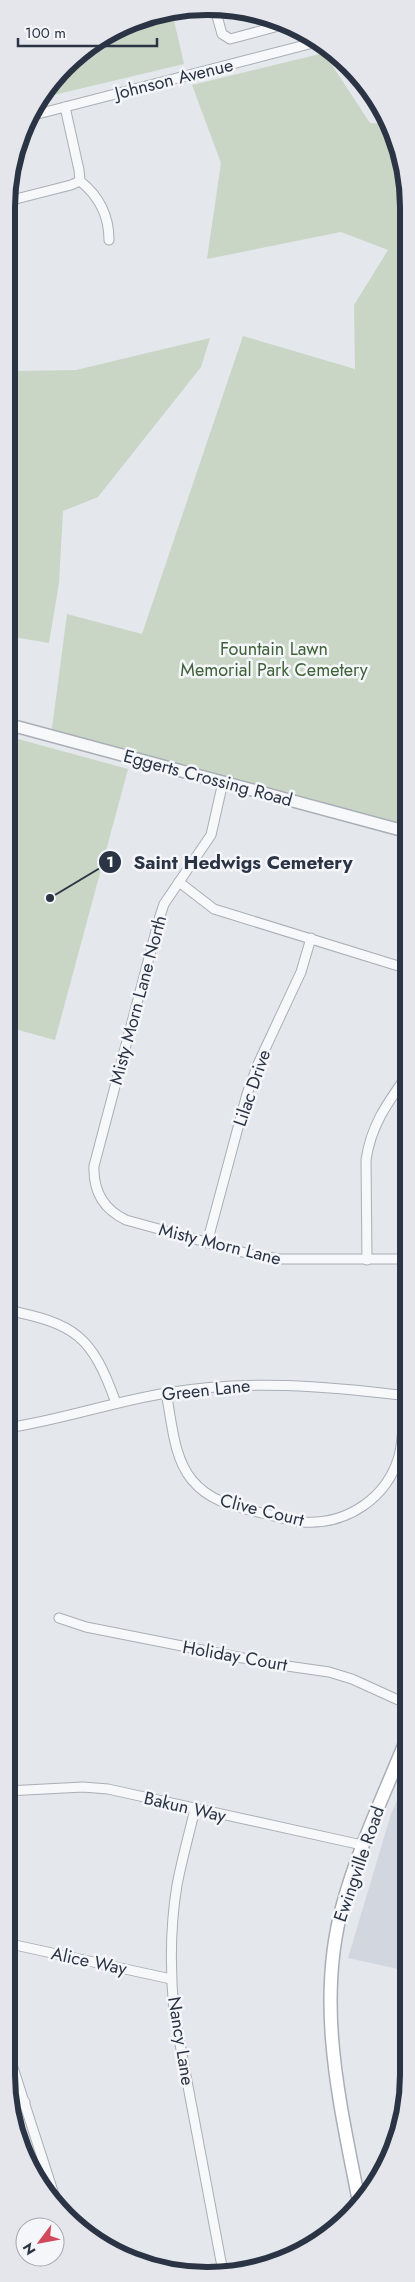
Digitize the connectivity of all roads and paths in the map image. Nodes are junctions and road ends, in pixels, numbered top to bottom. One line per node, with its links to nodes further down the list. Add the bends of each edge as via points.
1 (217, 15): 2 (street, via 222,34 230,38)
2 (274, 27)
3 (309, 44): 4 (street, Johnson Avenue)
4 (65, 107): 5 (street, Johnson Avenue); 6 (street)
5 (40, 114)
6 (80, 181): 7 (street); 8 (street, via 94,192 102,205)
7 (15, 199)
8 (109, 240)
9 (15, 726): 10 (street, Eggerts Crossing Road)
10 (223, 782): 11 (street, Eggerts Crossing Road); 12 (street, Misty Morn Lane North, via 211,835)
11 (400, 827)
12 (179, 882): 13 (street, via 214,909); 16 (street, Misty Morn Lane North, via 160,916 94,1166 96,1189)
13 (311, 938): 14 (street); 17 (street, Lilac Drive, via 301,972 247,1094)
14 (400, 966)
15 (400, 1085): 19 (street, via 382,1110 368,1144)
16 (101, 1200): 17 (street, Misty Morn Lane, via 126,1220)
17 (208, 1242): 19 (street, Misty Morn Lane, via 254,1255 293,1261)
18 (400, 1259): 19 (street, Misty Morn Lane)
19 (367, 1260)
20 (15, 1312): 23 (street, via 54,1322 76,1334 104,1370)
21 (166, 1393): 22 (street, Green Lane, via 216,1386 280,1384); 23 (street, Green Lane); 25 (street, Clive Court, via 179,1455 199,1488 230,1505 301,1522 317,1522 357,1510 388,1480)
22 (400, 1394)
23 (116, 1403): 24 (street, Green Lane)
24 (15, 1426)
25 (400, 1447)
26 (59, 1618): 27 (street, Holiday Court, via 96,1629 329,1672)
27 (400, 1701)
28 (400, 1755): 31 (main road, Ewingville Road)
29 (15, 1791): 30 (street, Bakun Way, via 83,1787 108,1789)
30 (195, 1809): 31 (street, Bakun Way); 33 (street, Nancy Lane, via 173,1918)
31 (362, 1845): 38 (main road, Ewingville Road, via 336,1933 330,2009 336,2083)
32 (15, 1945): 33 (street, Alice Way)
33 (171, 1979): 39 (street, Nancy Lane, via 174,2012)
34 (15, 2073): 35 (street)
35 (25, 2102): 36 (street); 37 (street)
36 (18, 2104)
37 (52, 2188)
38 (358, 2195)
39 (222, 2267)

